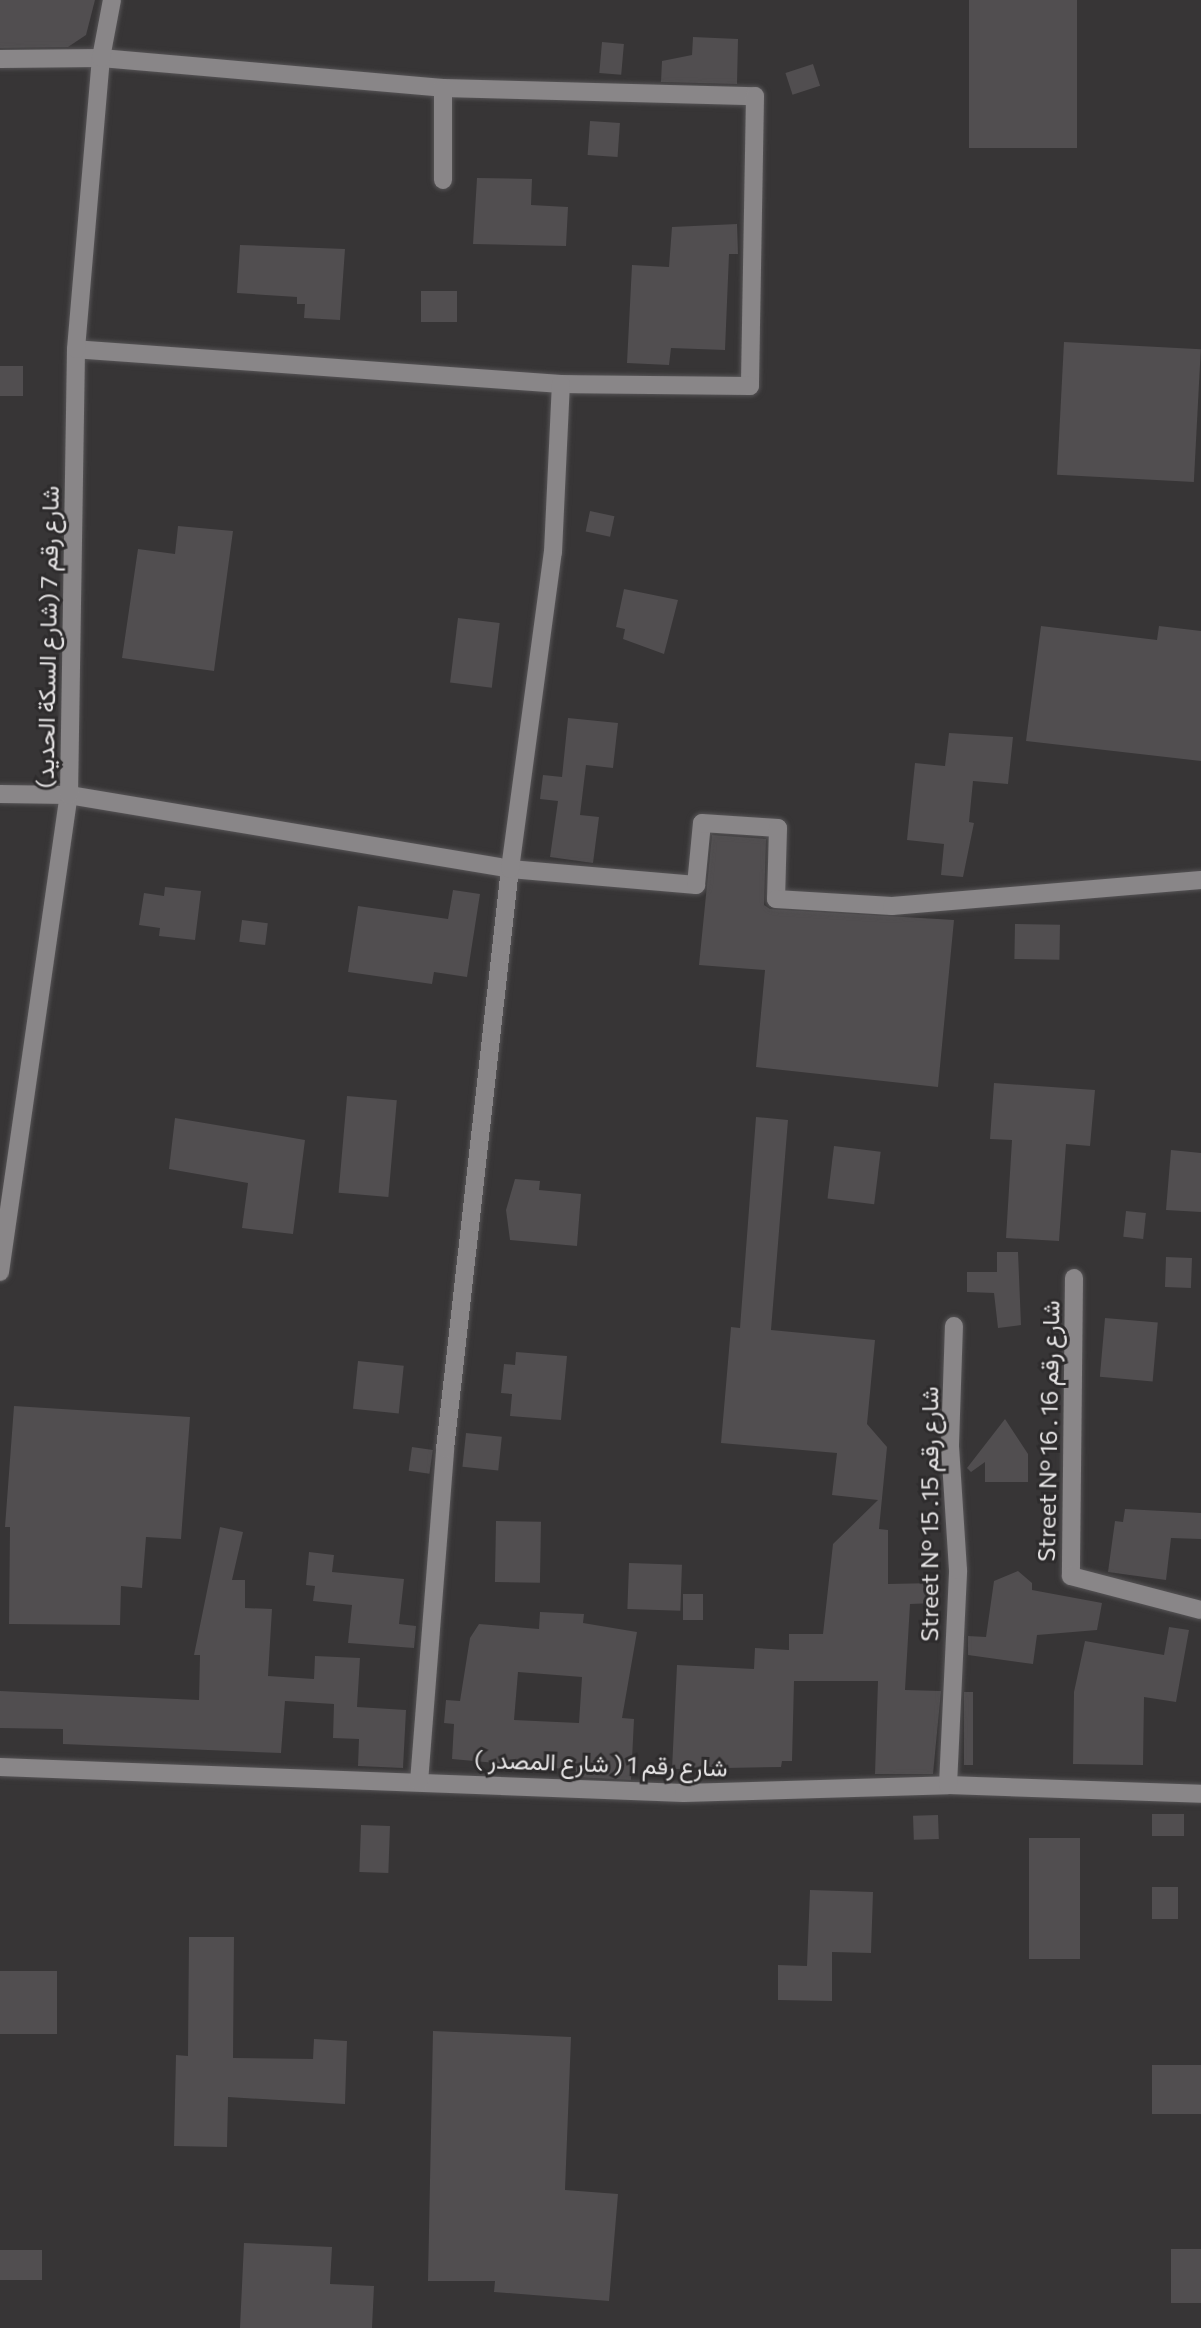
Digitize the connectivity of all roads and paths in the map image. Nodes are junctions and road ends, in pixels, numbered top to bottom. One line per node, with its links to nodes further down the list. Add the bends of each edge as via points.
1 (112, 0): 2 (street, شارع رقم 7 (شارع السكة الحديد))
2 (100, 58): 3 (street); 4 (street); 6 (street, شارع رقم 7 (شارع السكة الحديد))
3 (0, 59)
4 (443, 88): 5 (street); 7 (street, via 755,96 750,386)
5 (443, 180)
6 (76, 349): 7 (street); 9 (street, شارع رقم 7 (شارع السكة الحديد))
7 (561, 384): 10 (street, via 553,552)
8 (0, 794): 9 (street)
9 (69, 795): 10 (street); 12 (street, شارع رقم 7 (شارع السكة الحديد))
10 (510, 869): 11 (street, via 696,885 702,823 778,828 776,899 892,906); 17 (street, via 445,1449)
11 (1201, 880)
12 (0, 1272)
13 (1074, 1278): 15 (street, Street N° 16 . شارع رقم 16, via 1071,1576)
14 (954, 1326): 18 (street, Street N° 15 .شارع رقم 15, via 950,1445 958,1570)
15 (1201, 1610)
16 (0, 1767): 17 (street, شارع رقم 1 ( شارع المصدر ))
17 (419, 1782): 18 (street, شارع رقم 1 ( شارع المصدر ), via 684,1793)
18 (948, 1785): 19 (street, شارع رقم 1 ( شارع المصدر ))
19 (1201, 1794)

